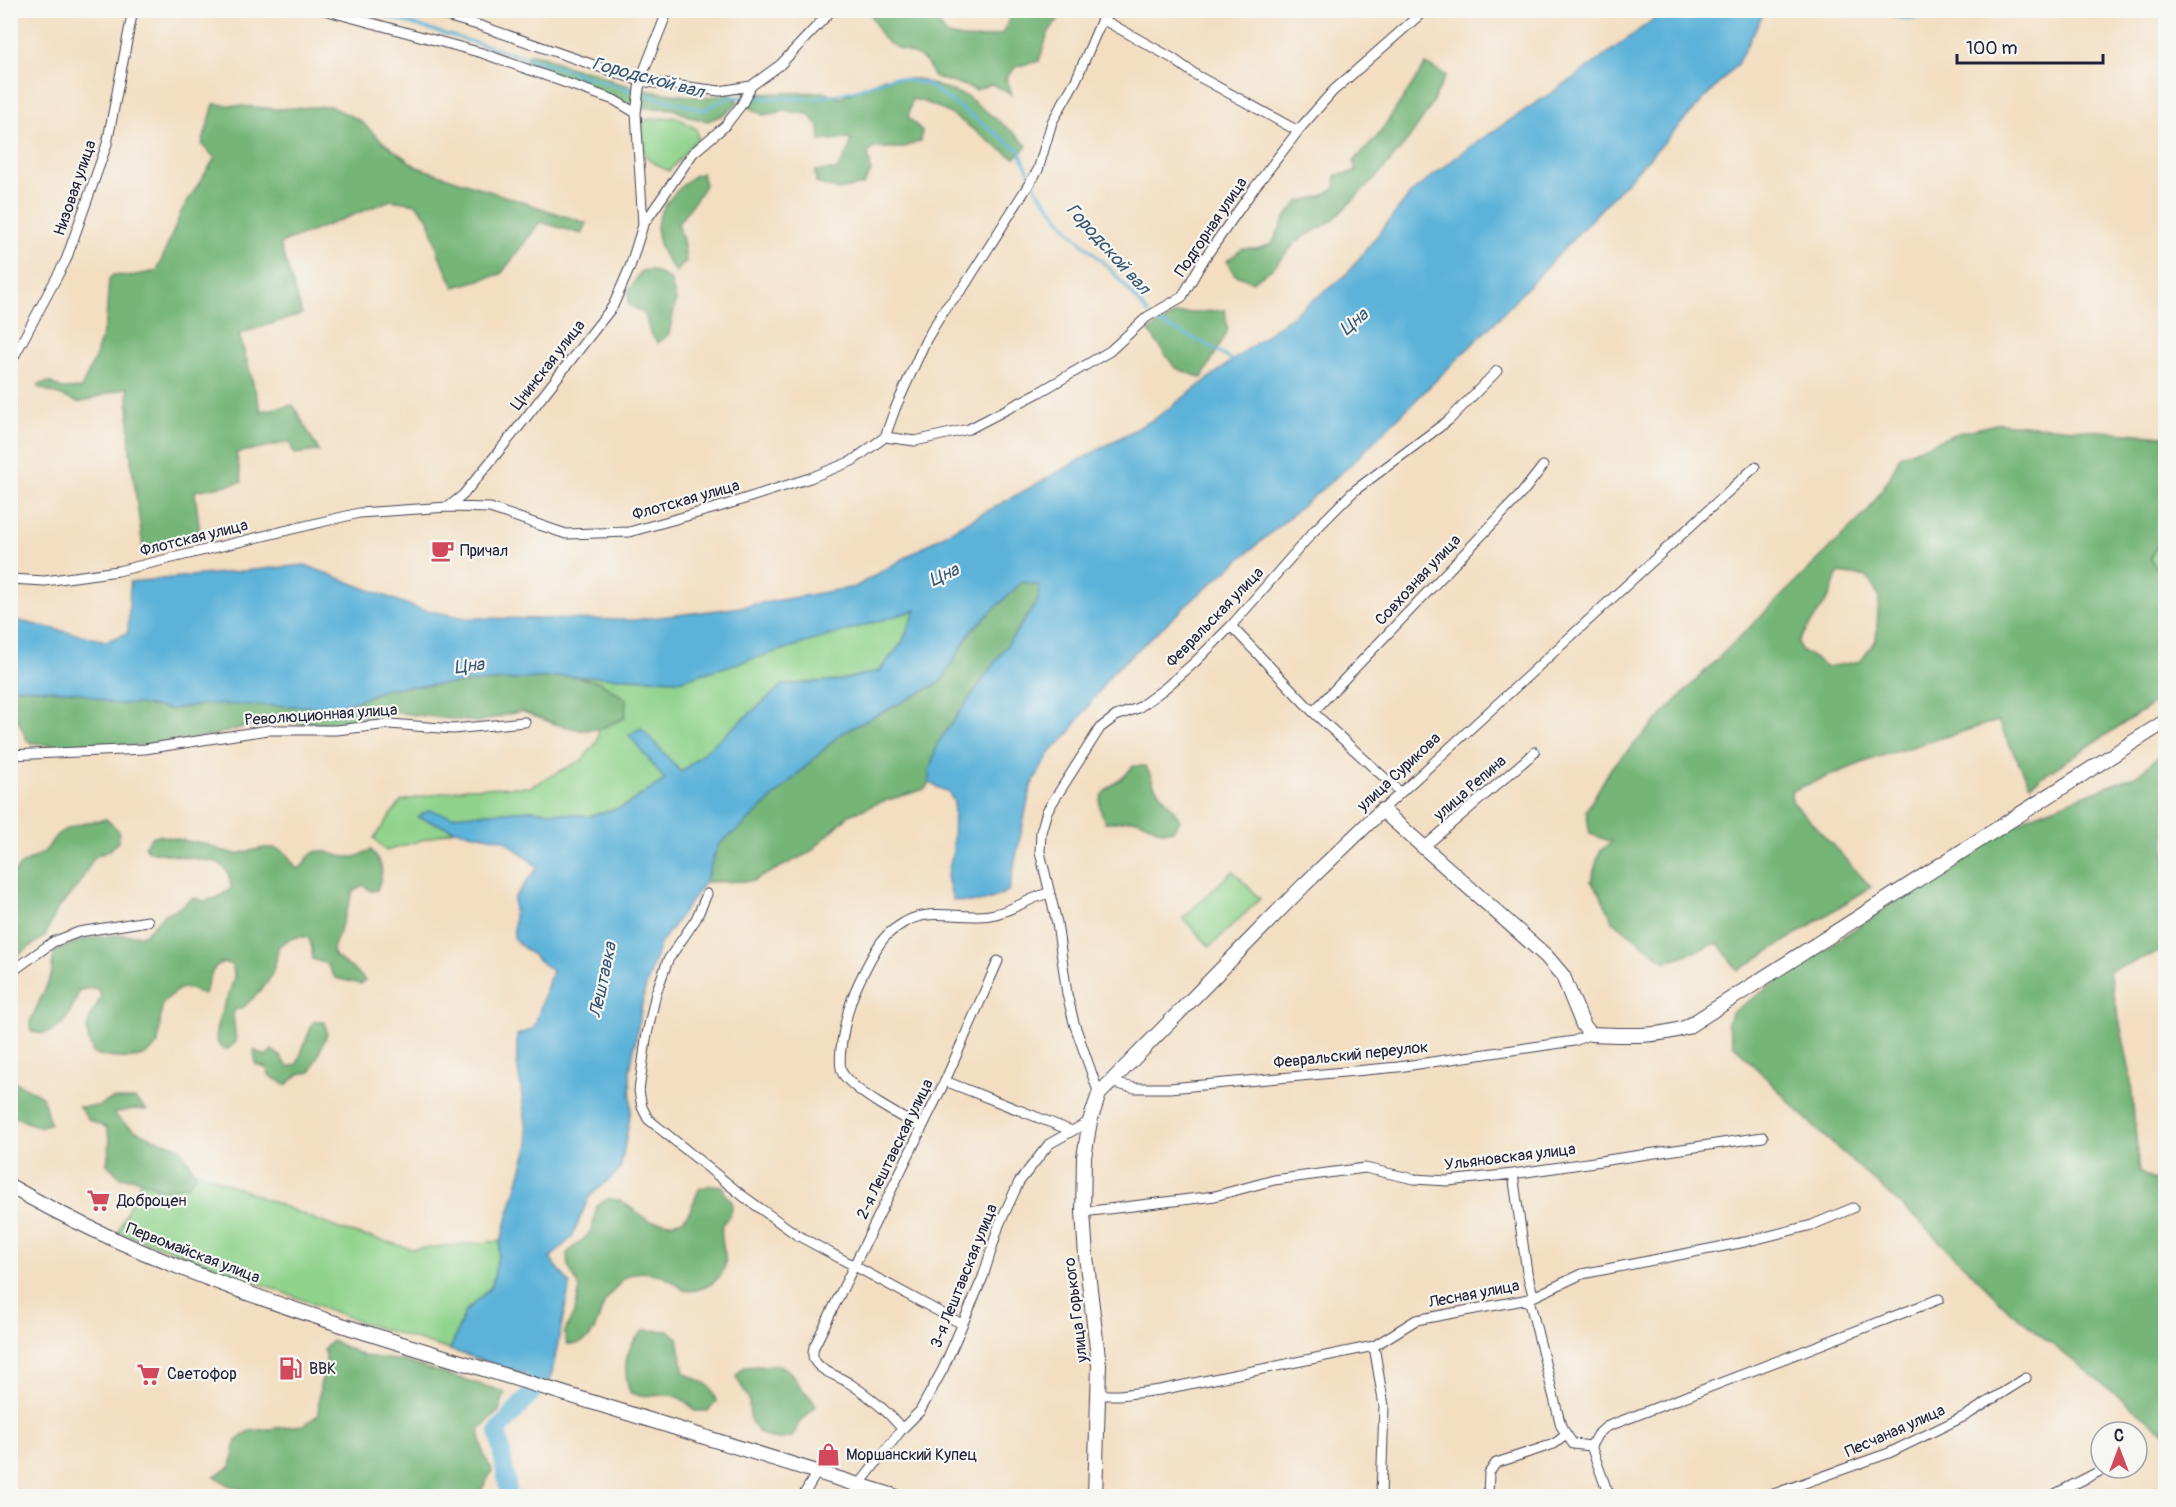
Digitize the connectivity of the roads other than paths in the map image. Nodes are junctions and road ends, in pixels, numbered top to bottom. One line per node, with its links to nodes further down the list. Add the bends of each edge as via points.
1 (133, 10): 13 (street, Низовая улица, via 107,144 66,260)
2 (324, 10): 10 (street, via 482,52 614,100)
3 (425, 10): 8 (street, via 481,26)
4 (668, 10): 8 (street, Цнинская улица)
5 (832, 10): 9 (street, Цнинская улица, via 780,65)
6 (1425, 10): 11 (street, Подгорная улица, via 1333,91)
7 (1104, 15): 11 (street, via 1196,75); 15 (street, via 1076,80 1052,122 1036,172 926,340)
8 (640, 85): 9 (street, via 720,91); 10 (street, Цнинская улица)
9 (750, 86): 12 (street, Цнинская улица, via 742,104 725,126 693,153)
10 (636, 113): 12 (street, Цнинская улица)
11 (1298, 131): 15 (street, Подгорная улица, via 1255,186 1182,297 1147,317 1110,351 969,429 915,441)
12 (643, 225): 18 (street, Цнинская улица, via 613,306 510,438 463,495)
13 (10, 364)
14 (1497, 371): 20 (street, Февральская улица, via 1449,420 1354,491)
15 (885, 437): 18 (street, Флотская улица, via 852,461 810,478 629,532 566,534 490,508)
16 (1543, 466): 21 (street, Совхозная улица, via 1522,493)
17 (1755, 467): 26 (street, улица Сурикова)
18 (448, 507): 19 (street, Флотская улица, via 359,513 118,571 45,581)
19 (10, 579)
20 (1231, 626): 21 (street); 29 (street, Февральская улица, via 1164,689 1138,708 1116,716 1100,728 1089,744 1047,811 1041,832 1040,852)
21 (1313, 712): 26 (street)
22 (2166, 721): 34 (street, via 1687,1027 1670,1033 1634,1036)
23 (525, 723): 25 (street, Революционная улица, via 453,729 390,724 336,730 268,730 145,749)
24 (1535, 752): 28 (street, улица Репина)
25 (10, 755)
26 (1400, 792): 27 (street, улица Сурикова)
27 (1382, 810): 28 (street); 36 (street, улица Сурикова)
28 (1424, 847): 34 (street, via 1546,956 1563,976 1583,1025)
29 (1049, 893): 37 (street, Февральская улица, via 1074,1023); 39 (street, via 1011,911 989,916 925,914 906,921 886,936 865,972 852,1000 841,1054 843,1074 856,1087)
30 (706, 894): 46 (street, via 696,919 668,960 656,993 639,1091 642,1107 648,1119 743,1196 797,1235)
31 (148, 921): 33 (street, via 79,932 53,942)
32 (998, 961): 35 (street, 2-я Лештавская улица)
33 (10, 973)
34 (1591, 1034): 36 (street, Февральский переулок, via 1574,1041 1398,1067 1170,1088 1135,1088)
35 (945, 1081): 39 (street, 2-я Лештавская улица); 40 (street)
36 (1113, 1083): 37 (street, улица Сурикова)
37 (1099, 1094): 38 (street)
38 (1090, 1121): 40 (street, 3-я Лештавская улица); 45 (street, улица Горького, via 1084,1157)
39 (922, 1128): 46 (street, 2-я Лештавская улица)
40 (1072, 1131): 49 (street, 3-я Лештавская улица, via 1049,1144 1019,1182)
41 (1763, 1137): 42 (street, Ульяновская улица)
42 (1513, 1174): 45 (street, Ульяновская улица, via 1448,1181 1414,1179 1365,1168 1274,1180 1215,1197); 47 (street)
43 (10, 1186): 56 (street, Первомайская улица, via 110,1238 370,1335)
44 (1853, 1208): 47 (street, Лесная улица, via 1812,1225 1745,1242 1582,1275)
45 (1083, 1212): 52 (street, улица Горького, via 1099,1365)
46 (855, 1266): 49 (street); 53 (street, 2-я Лештавская улица, via 814,1347 814,1361 889,1413)
47 (1531, 1297): 50 (street, Лесная улица, via 1416,1320); 54 (street)
48 (1939, 1299): 55 (street, via 1606,1427)
49 (962, 1324): 53 (street, 3-я Лештавская улица, via 920,1411)
50 (1374, 1346): 52 (street, Лесная улица, via 1160,1390); 62 (street, via 1384,1406)
51 (2026, 1378): 65 (street, Песчаная улица, via 1967,1415 1889,1453)
52 (1098, 1395): 61 (street, улица Горького)
53 (902, 1429): 58 (street, 3-я Лештавская улица)
54 (1566, 1435): 55 (street, via 1573,1444); 63 (street, via 1554,1444 1496,1463 1489,1473)
55 (1591, 1446): 64 (street)
56 (817, 1472): 58 (street, Первомайская улица); 60 (street)
57 (2089, 1477): 66 (street)
58 (863, 1491): 59 (street, Первомайская улица)
59 (888, 1496)
60 (803, 1497)
61 (1095, 1497)
62 (1381, 1497)
63 (1488, 1497)
64 (1609, 1497)
65 (1768, 1497)
66 (2051, 1497)

